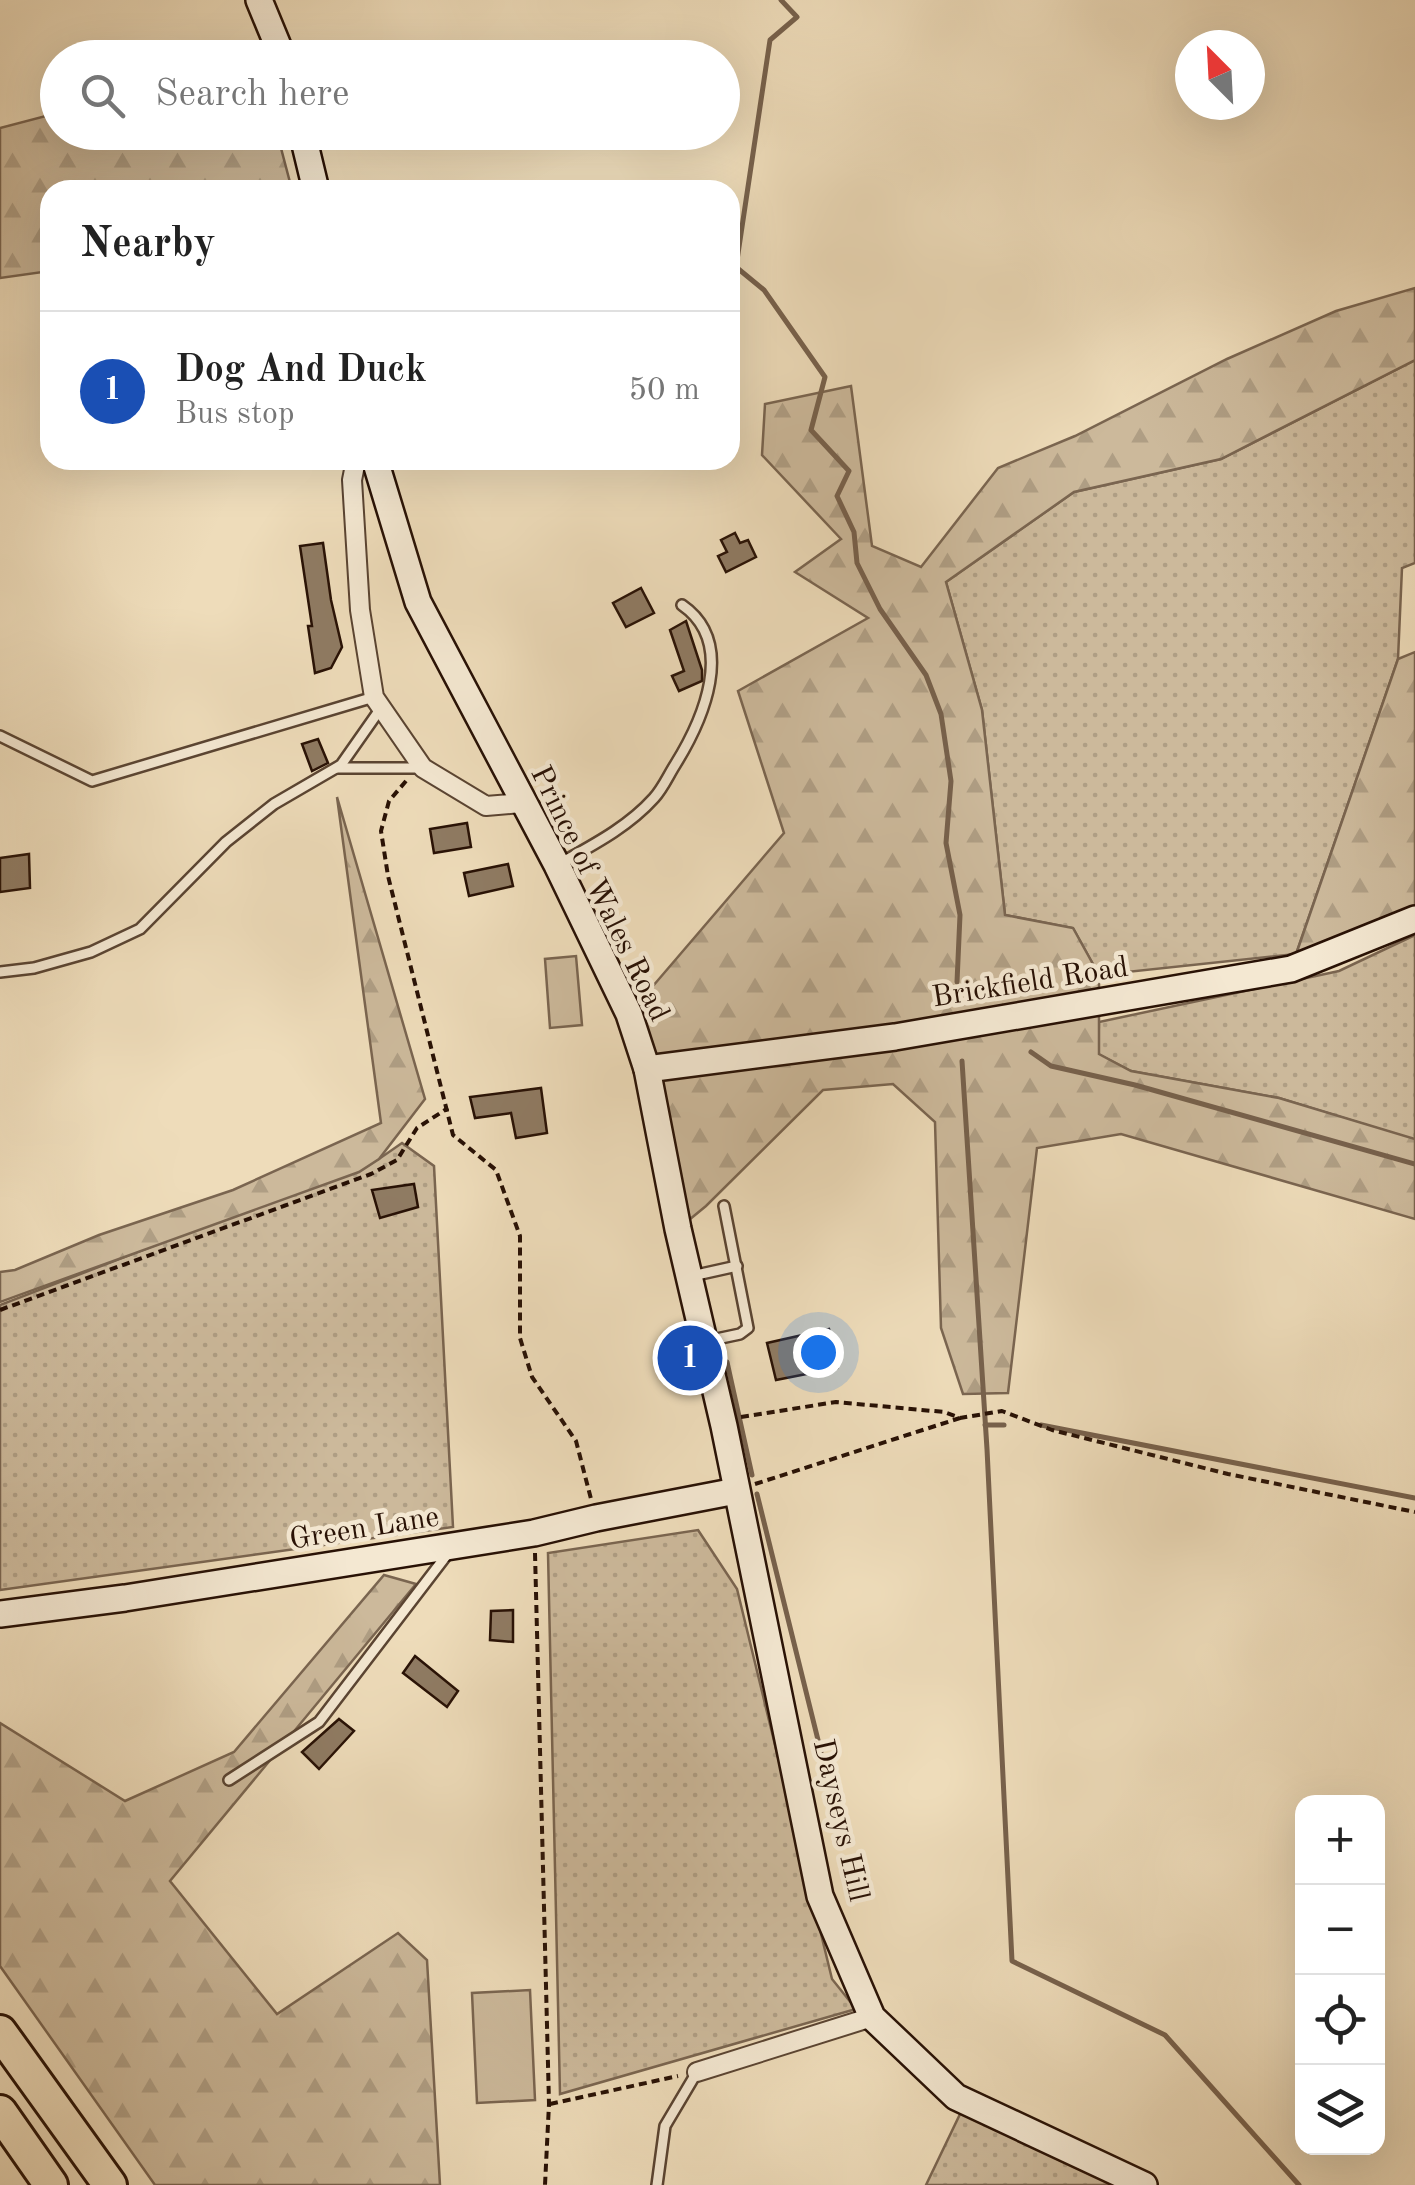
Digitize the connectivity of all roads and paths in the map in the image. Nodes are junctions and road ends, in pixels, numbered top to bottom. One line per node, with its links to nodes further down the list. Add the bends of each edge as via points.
1 (259, 0): 2 (street)
2 (275, 40)
3 (306, 150): 4 (street)
4 (314, 180)
5 (354, 470): 8 (street, via 360,610)
6 (378, 470): 12 (street, Prince of Wales Road, via 418,602)
7 (682, 604): 13 (lane, via 704,628 712,684 690,743 652,800 623,827)
8 (378, 702): 9 (lane, via 92,782); 10 (lane); 11 (street)
9 (0, 736)
10 (337, 768): 11 (lane); 15 (lane, via 226,842 140,929 91,952)
11 (423, 768): 12 (street, via 486,806); 17 (path, via 389,802 381,831)
12 (522, 803): 13 (street, Prince of Wales Road)
13 (557, 865): 16 (street, Prince of Wales Road, via 629,1014)
14 (1415, 919): 16 (street, Brickfield Road, via 1291,970)
15 (0, 972)
16 (647, 1070): 20 (street, Prince of Wales Road)
17 (448, 1108): 21 (path, via 417,1128 397,1160 371,1174); 27 (path, via 453,1135 496,1170 520,1236 520,1338 532,1377 576,1442)
18 (724, 1206): 19 (lane)
19 (737, 1266): 20 (lane); 22 (lane, via 748,1328)
20 (689, 1277): 22 (street, Prince of Wales Road)
21 (0, 1310)
22 (704, 1342): 25 (street, Prince of Wales Road)
23 (743, 1415): 24 (path, via 836,1402)
24 (960, 1418): 25 (path); 26 (path, via 1002,1411 1228,1474)
25 (736, 1490): 27 (street, Green Lane); 32 (street, Dayseys Hill, via 820,1896)
26 (1415, 1512)
27 (596, 1518): 28 (street, Green Lane)
28 (534, 1533): 29 (street, Green Lane); 35 (path)
29 (454, 1546): 30 (street, Green Lane); 31 (lane, via 318,1722)
30 (0, 1614)
31 (228, 1780)
32 (872, 2017): 34 (street); 41 (street, Dayseys Hill, via 956,2097)
33 (0, 2032): 38 (highway)
34 (697, 2072): 35 (path); 40 (lane, via 665,2126)
35 (549, 2104): 39 (path)
36 (0, 2112): 37 (highway)
37 (52, 2185)
38 (110, 2185)
39 (546, 2185)
40 (657, 2185)
41 (1144, 2185)

